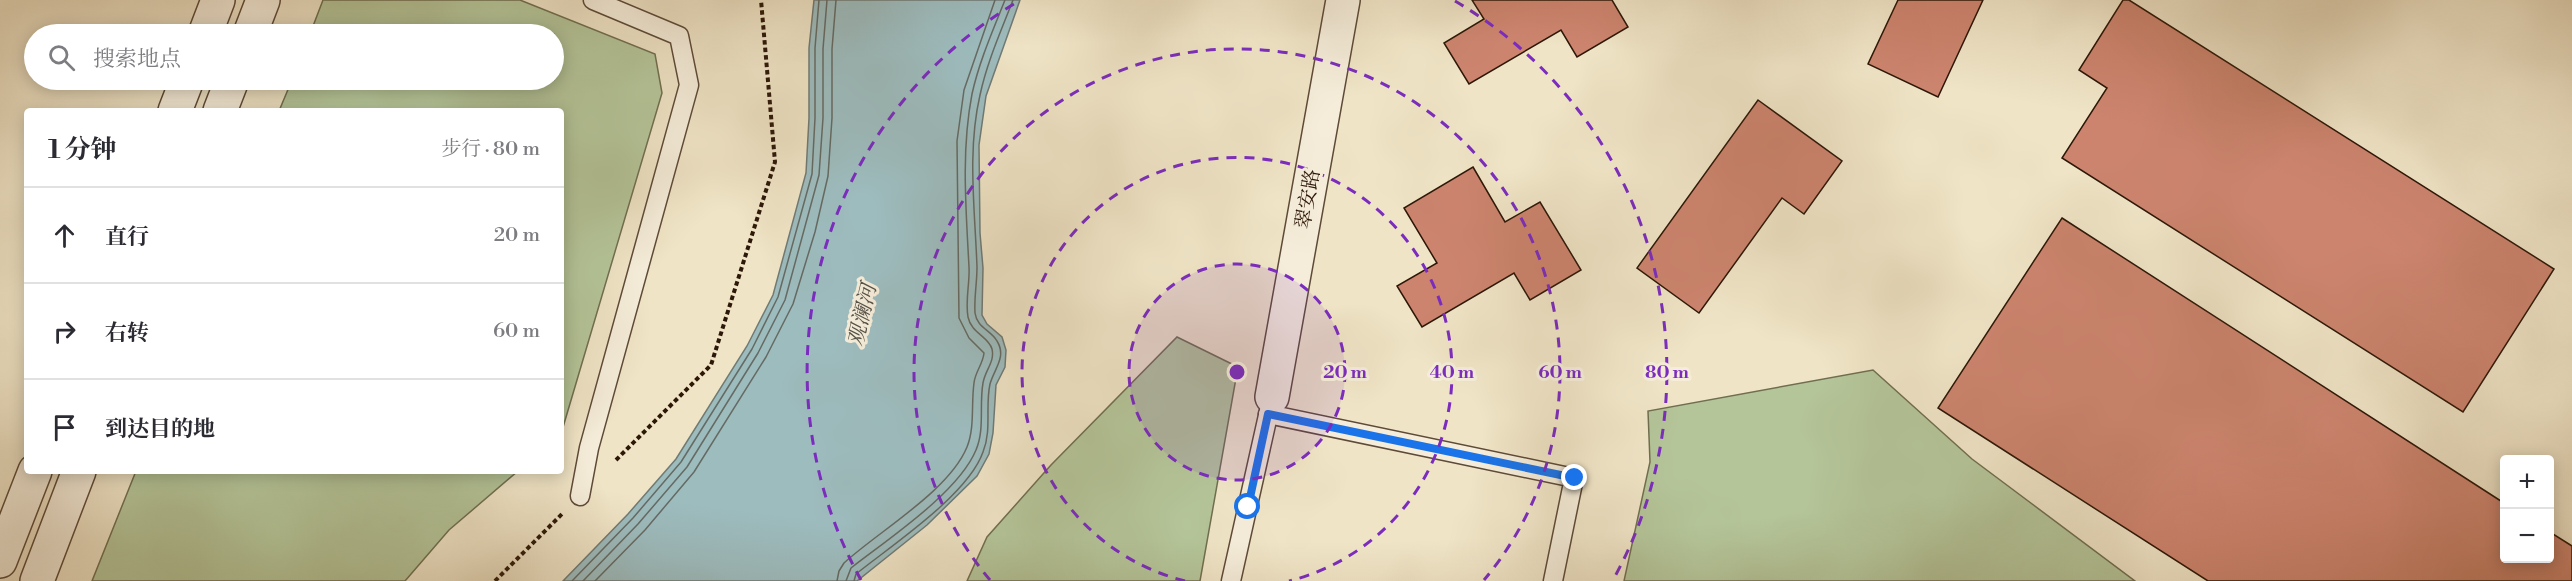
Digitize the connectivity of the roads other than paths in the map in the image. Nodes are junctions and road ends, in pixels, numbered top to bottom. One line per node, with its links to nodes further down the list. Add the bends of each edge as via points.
1 (218, 0): 5 (street)
2 (263, 0): 6 (street)
3 (593, 0): 14 (lane, via 679,36 689,85 589,448)
4 (1343, 0): 11 (street, 翠安路)
5 (209, 24)
6 (254, 24)
7 (183, 90): 9 (street)
8 (228, 90): 10 (street)
9 (176, 108)
10 (221, 108)
11 (1270, 406): 17 (lane); 18 (lane, via 1575,478)
12 (34, 474): 15 (street)
13 (79, 474): 16 (street)
14 (580, 496)
15 (1, 558)
16 (37, 581)
17 (1231, 581)
18 (1553, 581)

